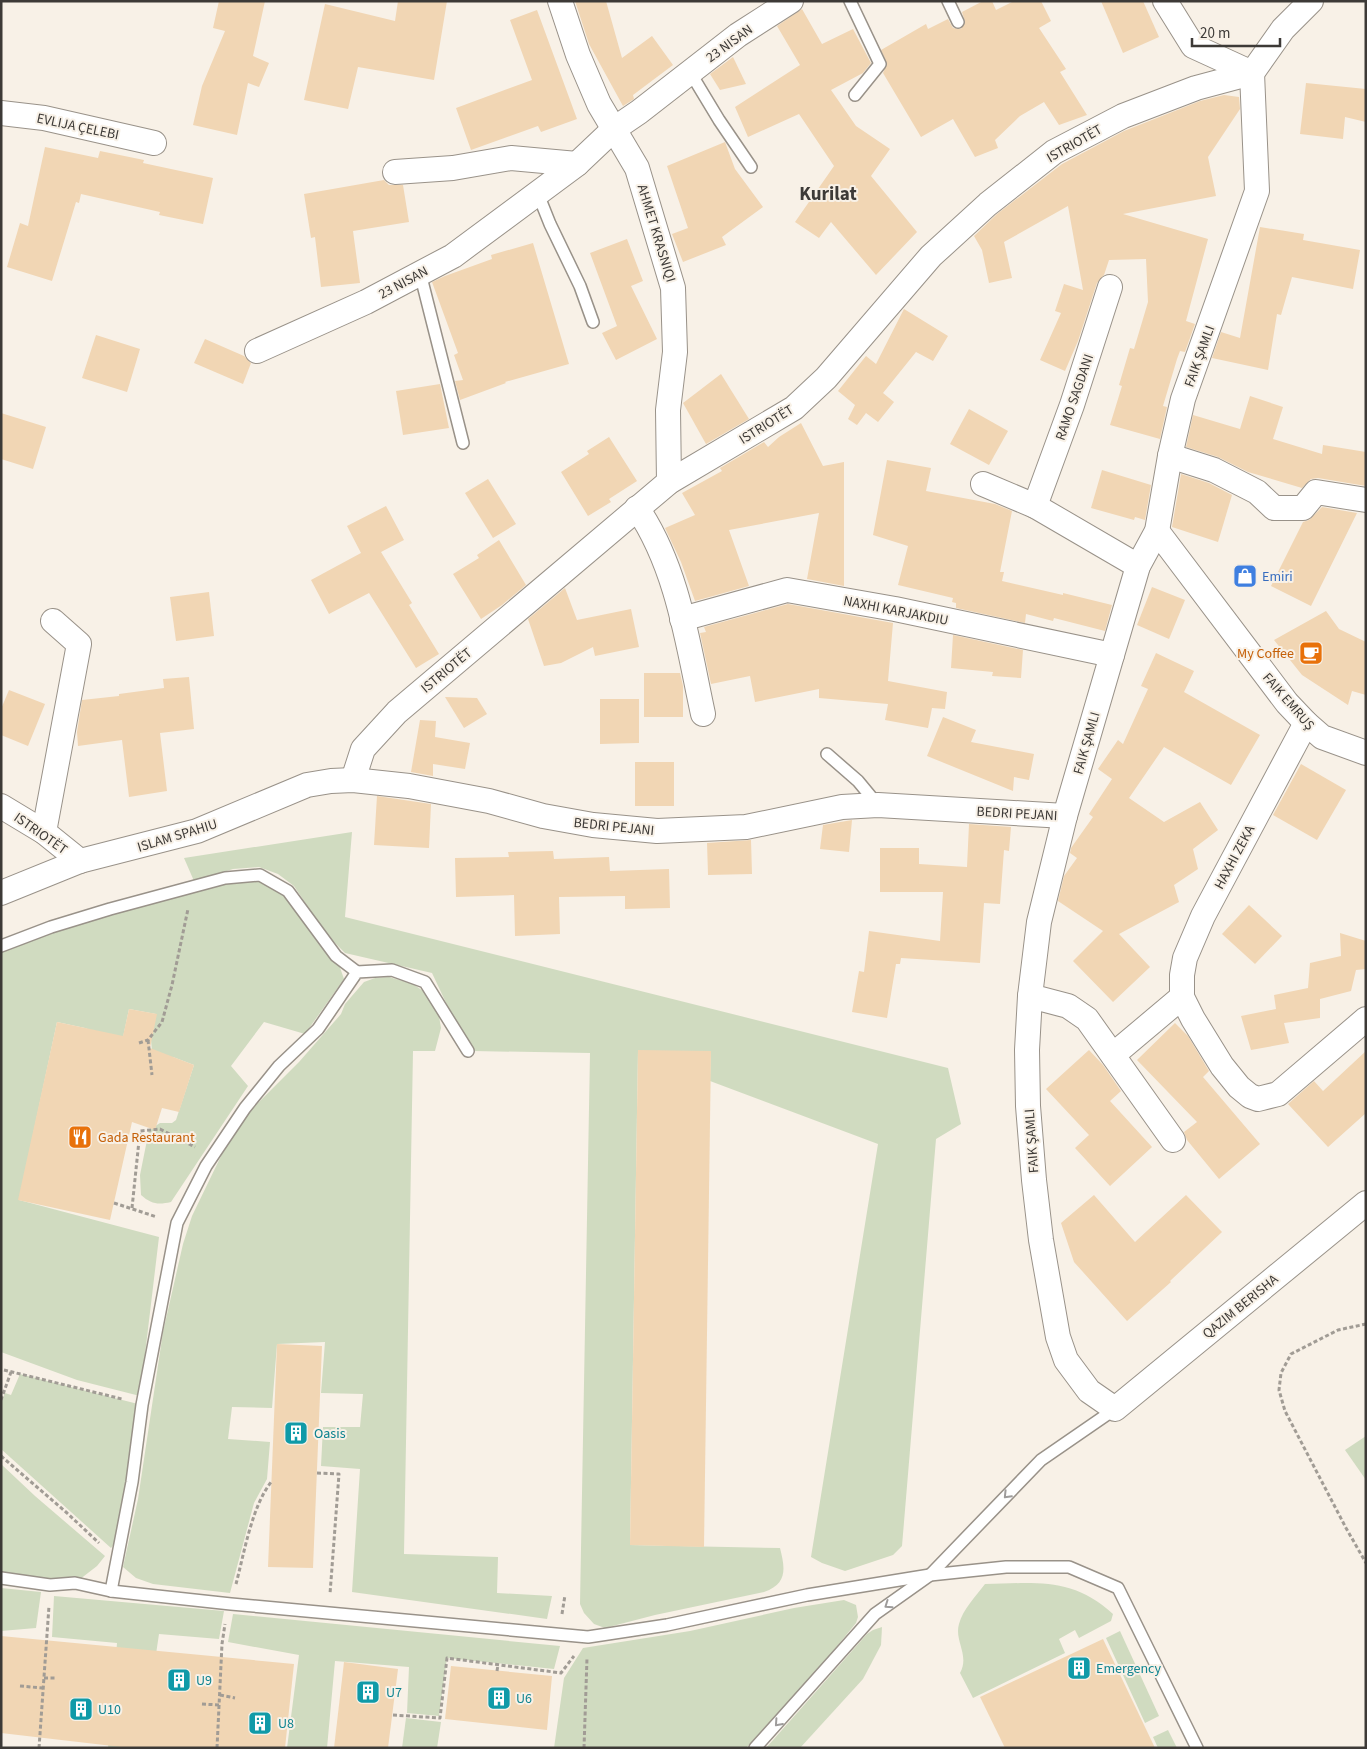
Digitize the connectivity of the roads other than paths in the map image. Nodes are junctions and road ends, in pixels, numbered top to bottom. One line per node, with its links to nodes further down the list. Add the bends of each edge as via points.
1 (560, 1): 12 (street, AHMET KRASNIQI, via 578,55 599,104)
2 (791, 1): 8 (street, 23 NISAN, via 738,35)
3 (850, 1): 10 (lane, via 880,64)
4 (948, 1): 7 (lane)
5 (1165, 1): 9 (street, via 1193,46)
6 (1311, 1): 9 (street, via 1283,29)
7 (958, 22)
8 (690, 72): 12 (street, 23 NISAN); 15 (lane)
9 (1252, 74): 23 (street, FAIK ŞAMLI, via 1257,191 1184,399); 24 (street, ISTRIOTËT, via 1196,88 1123,116 1054,152 988,204 931,256 826,378 794,408)
10 (855, 95)
11 (1, 113): 13 (street, EVLIJA ÇELEBI, via 44,118)
12 (614, 129): 14 (street, 23 NISAN); 24 (street, AHMET KRASNIQI, via 637,168 674,288 675,352 668,410)
13 (154, 143)
14 (577, 164): 16 (street, via 511,158 453,168); 17 (street, 23 NISAN)
15 (751, 167)
16 (395, 172)
17 (538, 194): 18 (street, 23 NISAN, via 453,256); 20 (lane)
18 (420, 273): 21 (street, 23 NISAN, via 366,302); 22 (lane)
19 (1110, 287): 27 (street, RAMO SAGDANI, via 1072,405)
20 (593, 322)
21 (257, 351)
22 (463, 443)
23 (1170, 456): 26 (street, via 1214,470 1256,492 1274,508 1304,508 1316,492); 29 (street, FAIK ŞAMLI)
24 (669, 482): 28 (street, ISTRIOTËT)
25 (983, 484): 27 (street)
26 (1366, 500)
27 (1034, 506): 30 (street)
28 (637, 508): 31 (street, via 651,529 669,573); 38 (street, ISTRIOTËT, via 397,712 363,749)
29 (1156, 531): 30 (street, FAIK ŞAMLI); 35 (street, FAIK EMRUŞ, via 1287,703)
30 (1138, 566): 33 (street, FAIK ŞAMLI)
31 (682, 619): 33 (street, NAXHI KARJAKDIU, via 787,590); 34 (street)
32 (53, 621): 42 (street, via 78,644)
33 (1112, 655): 41 (street, FAIK ŞAMLI)
34 (703, 714)
35 (1306, 723): 36 (street, FAIK EMRUŞ, via 1322,737); 48 (street, HAXHI ZEKA, via 1203,916 1184,958)
36 (1366, 753)
37 (826, 754): 39 (lane)
38 (353, 780): 39 (street, BEDRI PEJANI, via 410,786 593,825 657,831 746,827 842,807); 43 (street, ISLAM SPAHIU, via 307,785 197,831)
39 (878, 805): 41 (street, BEDRI PEJANI)
40 (1, 806): 42 (street, ISTRIOTËT)
41 (1066, 816): 47 (street, FAIK ŞAMLI, via 1039,922)
42 (44, 832): 43 (street, ISTRIOTËT)
43 (80, 862): 44 (street, ISLAM SPAHIU)
44 (1, 893)
45 (1, 946): 46 (lane, via 59,924 193,886 225,878 260,875 288,891 336,956)
46 (357, 972): 50 (lane, via 392,970 425,982); 57 (lane, via 318,1029 279,1066 245,1108 212,1156 177,1223)
47 (1030, 996): 51 (street, via 1068,1006 1088,1019); 54 (street, FAIK ŞAMLI, via 1028,1106 1034,1180 1058,1337 1066,1360 1089,1391)
48 (1182, 997): 49 (street, HAXHI ZEKA, via 1222,1066 1239,1088 1258,1099 1278,1094); 51 (street)
49 (1366, 1019)
50 (468, 1051)
51 (1113, 1055): 52 (street)
52 (1173, 1140)
53 (1366, 1203): 54 (street, QAZIM BERISHA)
54 (1115, 1409): 55 (lane, one-way to 55, via 1041,1460)
55 (930, 1575): 57 (lane, via 588,1637); 58 (lane, one-way to 58, via 875,1614); 59 (lane, via 1006,1567 1069,1567 1118,1588)
56 (1, 1578): 57 (lane, via 50,1585 75,1583)
57 (111, 1591)
58 (755, 1748)
59 (1197, 1748)

